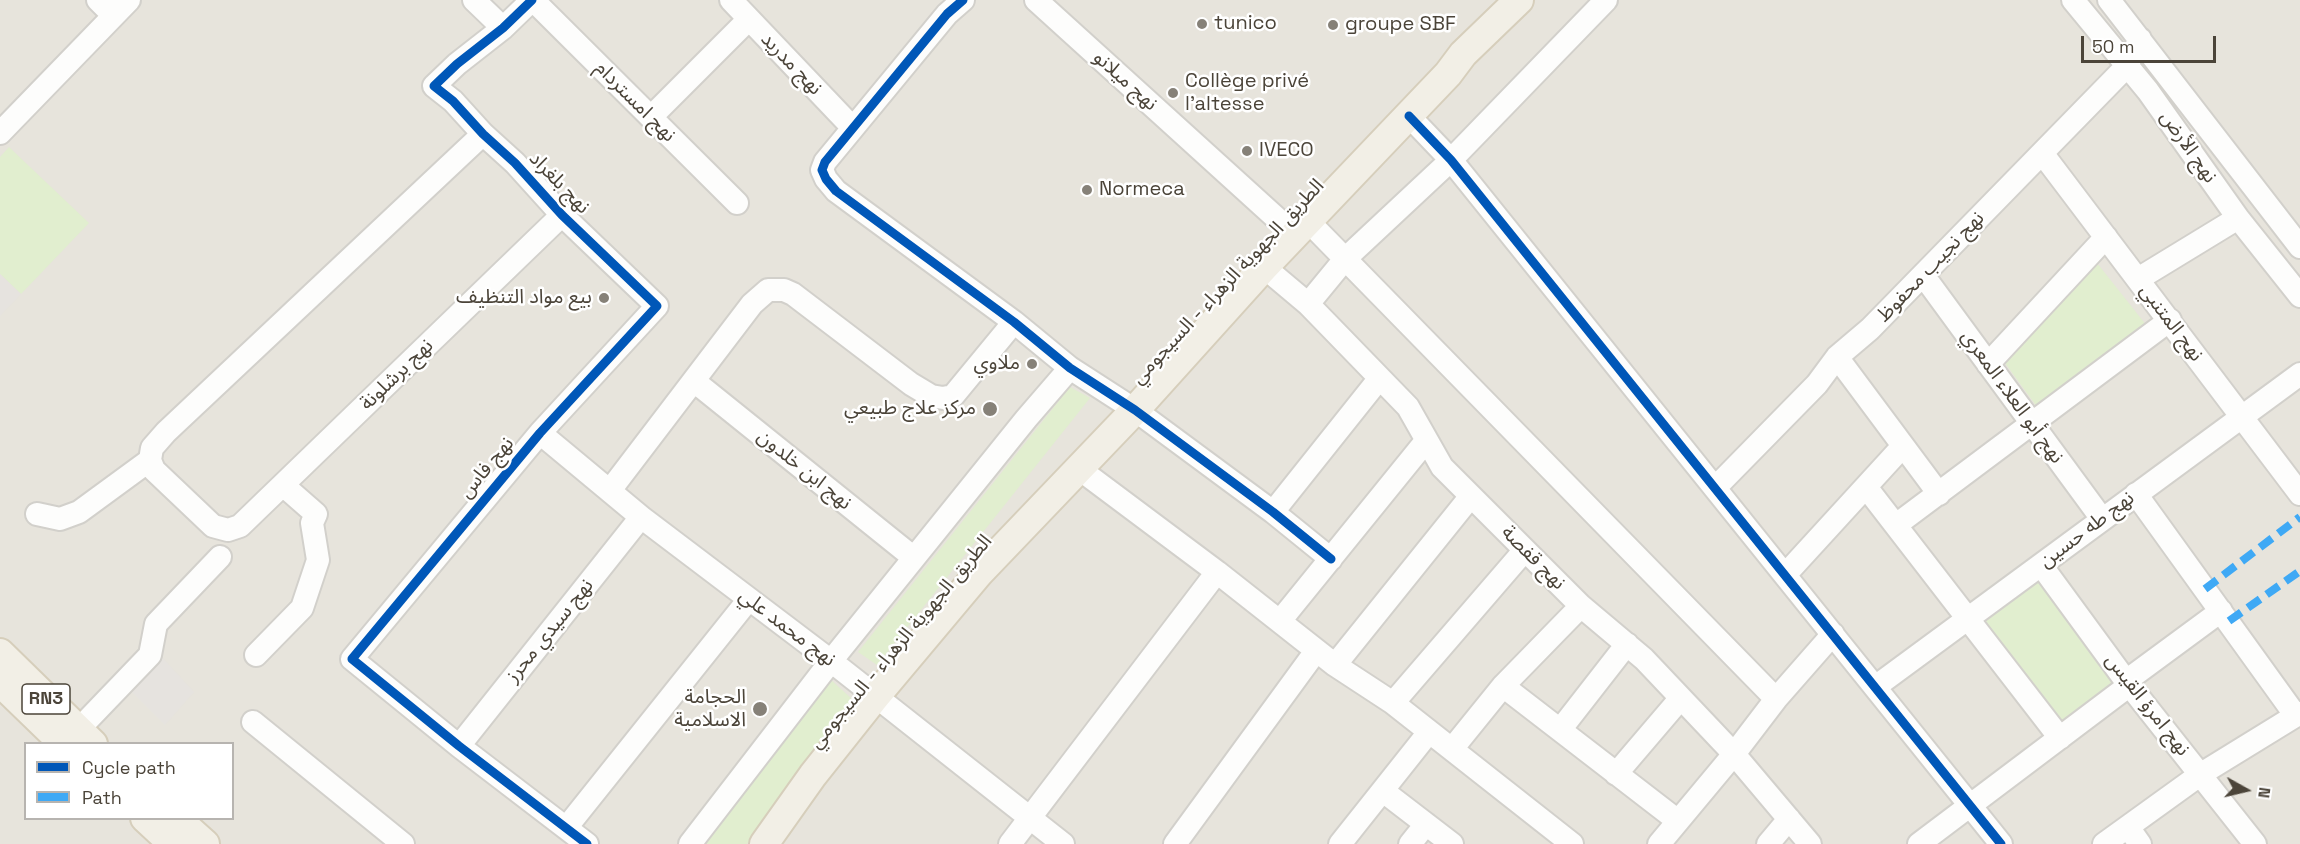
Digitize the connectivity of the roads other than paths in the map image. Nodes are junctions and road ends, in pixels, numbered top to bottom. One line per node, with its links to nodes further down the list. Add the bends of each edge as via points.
1 (474, 0): 12 (street)
2 (532, 0): 12 (street); 16 (street, نهج امستردام)
3 (731, 0): 11 (street, نهج مدريد)
4 (1036, 0): 25 (street, نهج ميلانو)
5 (1519, 0): 15 (main road, الطريق الجهوية الزهراء - السيجومي, via 1463,54)
6 (1606, 0): 21 (street)
7 (2073, 0): 14 (street, نهج الأرض)
8 (2109, 0): 13 (street, نهج الأرض)
9 (113, 5): 18 (street)
10 (948, 5): 17 (street)
11 (749, 19): 16 (street); 17 (street, نهج مدريد)
12 (503, 28): 19 (street, نهج بلغراد, via 434,86)
13 (2140, 39): 14 (street, نهج نجيب محفوظ); 27 (street, نهج الأرض)
14 (2126, 67): 20 (street, نهج نجيب محفوظ); 24 (street, نهج الأرض, via 2148,91)
15 (1409, 116): 21 (street); 25 (main road, الطريق الجهوية الزهراء - السيجومي)
16 (651, 117): 22 (street, نهج امستردام)
17 (852, 127): 36 (street, via 825,162 822,170 826,178 836,190)
18 (0, 133)
19 (483, 134): 23 (street, نهج بلغراد); 49 (street, via 166,432 152,448)
20 (2042, 153): 26 (street, نهج المتنبي); 30 (street, نهج نجيب محفوظ)
21 (1451, 160): 28 (street); 53 (street)
22 (737, 203)
23 (562, 215): 34 (street, نهج بلغراد); 51 (street, نهج برشلونة)
24 (2238, 218): 31 (street); 32 (street, نهج الأرض)
25 (1301, 228): 28 (street, نهج ميلانو); 29 (main road, الطريق الجهوية الزهراء - السيجومي)
26 (2106, 237): 31 (street, نهج المتنبي); 38 (street)
27 (2300, 247)
28 (1345, 259): 33 (street); 89 (street, نهج ميلانو)
29 (1264, 267): 33 (street, نهج قفصة); 43 (main road, الطريق الجهوية الزهراء - السيجومي)
30 (1923, 275): 37 (street, نهج نجيب محفوظ); 38 (street, نهج أبو العلاء المعري)
31 (2138, 279): 35 (street, نهج المتنبي)
32 (2300, 296)
33 (1308, 304): 41 (street, نهج قفصة)
34 (657, 306): 46 (street, نهج فاس)
35 (2170, 320): 44 (street, نهج المتنبي); 45 (street)
36 (1014, 322): 39 (street); 42 (street, via 953,396 943,398 911,384 793,294 768,290 752,304)
37 (1838, 357): 48 (street); 53 (street, نهج نجيب محفوظ, via 1817,384)
38 (1988, 364): 45 (street, نهج أبو العلاء المعري)
39 (1070, 368): 43 (street); 66 (street)
40 (2300, 374): 44 (street, نهج طه حسين)
41 (1379, 378): 47 (street, نهج قفصة, via 1408,407); 59 (street)
42 (694, 381): 54 (street); 66 (street, نهج ابن خلدون)
43 (1135, 410): 50 (main road, الطريق الجهوية الزهراء - السيجومي); 59 (street)
44 (2242, 418): 56 (street, نهج طه حسين); 57 (street, نهج المتنبي)
45 (2032, 424): 55 (street); 62 (street, نهج أبو العلاء المعري)
46 (540, 433): 54 (street, نهج محمد علي); 97 (street, نهج فاس, via 352,658)
47 (1426, 441): 58 (street, نهج قفصة, via 1442,467); 67 (street)
48 (1904, 446): 52 (street); 55 (street)
49 (150, 460): 51 (street, نهج برشلونة, via 154,470 213,526 228,530 240,526); 60 (street, via 79,512 60,519)
50 (1078, 468): 69 (street); 87 (main road, الطريق الجهوية الزهراء - السيجومي, via 979,573)
51 (284, 486): 80 (street, via 316,514 312,523 318,560 302,608)
52 (1866, 487): 63 (street); 70 (street)
53 (1715, 488): 70 (street)
54 (611, 489): 61 (street, نهج محمد علي)
55 (1939, 494): 63 (street)
56 (2136, 494): 62 (street, نهج طه حسين); 73 (street)
57 (2300, 494)
58 (1471, 496): 64 (street, نهج قفصة); 82 (street)
59 (1273, 512): 67 (street)
60 (37, 514)
61 (641, 517): 71 (street, نهج محمد علي); 97 (street, نهج سيدي محرز)
62 (2102, 519): 68 (street, نهج طه حسين)
63 (1896, 525): 74 (street)
64 (1524, 551): 72 (street, نهج قفصة); 90 (street)
65 (220, 557): 96 (street, via 156,624 150,655)
66 (914, 558): 81 (street)
67 (1331, 560): 75 (street)
68 (2041, 564): 74 (street, نهج طه حسين); 83 (street, نهج امرؤ القيس)
69 (1217, 572): 75 (street); 104 (street)
70 (1785, 575): 76 (street)
71 (749, 599): 81 (street, نهج محمد علي); 108 (street)
72 (1581, 606): 77 (street, نهج قفصة); 85 (street)
73 (2222, 611): 83 (street); 91 (street)
74 (1968, 618): 86 (street, نهج طه حسين); 95 (street)
75 (1280, 621): 78 (street)
76 (1833, 634): 86 (street); 89 (street)
77 (1627, 645): 88 (street, نهج قفصة); 93 (street)
78 (1316, 651): 82 (street); 118 (street)
79 (0, 652): 96 (main road, RN3)
80 (256, 655)
81 (831, 661): 87 (street, نهج محمد علي); 114 (street)
82 (1335, 665): 90 (street)
83 (2128, 683): 95 (street); 101 (street, نهج امرؤ القيس)
84 (2, 686): 96 (main road, RN3)
85 (1503, 686): 93 (street); 98 (street)
86 (1875, 687): 103 (street)
87 (875, 697): 104 (street, نهج محمد علي); 115 (main road, الطريق الجهوية الزهراء - السيجومي)
88 (1680, 699): 99 (street, نهج قفصة); 100 (street)
89 (1776, 699): 99 (street)
90 (1393, 703): 94 (street)
91 (2298, 715): 101 (street)
92 (253, 722): 112 (street)
93 (1560, 730): 100 (street)
94 (1429, 732): 98 (street); 102 (street)
95 (2060, 738): 103 (street)
96 (78, 739)
97 (459, 746): 108 (street)
98 (1452, 749): 122 (street)
99 (1734, 754): 105 (street, نهج قفصة); 106 (street)
100 (1616, 774): 106 (street)
101 (2201, 774): 110 (street); 129 (street, نهج امرؤ القيس)
102 (1383, 791): 107 (street); 119 (street)
103 (1970, 806): 126 (street); 127 (street)
104 (1030, 817): 116 (street); 117 (street, نهج محمد علي)
105 (1789, 819): 124 (street); 125 (street, نهج قفصة)
106 (1678, 821): 123 (street)
107 (1426, 824): 120 (street); 121 (street)
108 (566, 828): 113 (street)
109 (165, 830): 111 (main road)
110 (2134, 836): 128 (street)
111 (205, 844)
112 (403, 844)
113 (587, 844)
114 (690, 844)
115 (764, 844)
116 (1010, 844)
117 (1063, 844)
118 (1175, 844)
119 (1340, 844)
120 (1410, 844)
121 (1452, 844)
122 (1572, 844)
123 (1659, 844)
124 (1768, 844)
125 (1810, 844)
126 (1919, 844)
127 (2001, 844)
128 (2104, 844)
129 (2255, 844)

